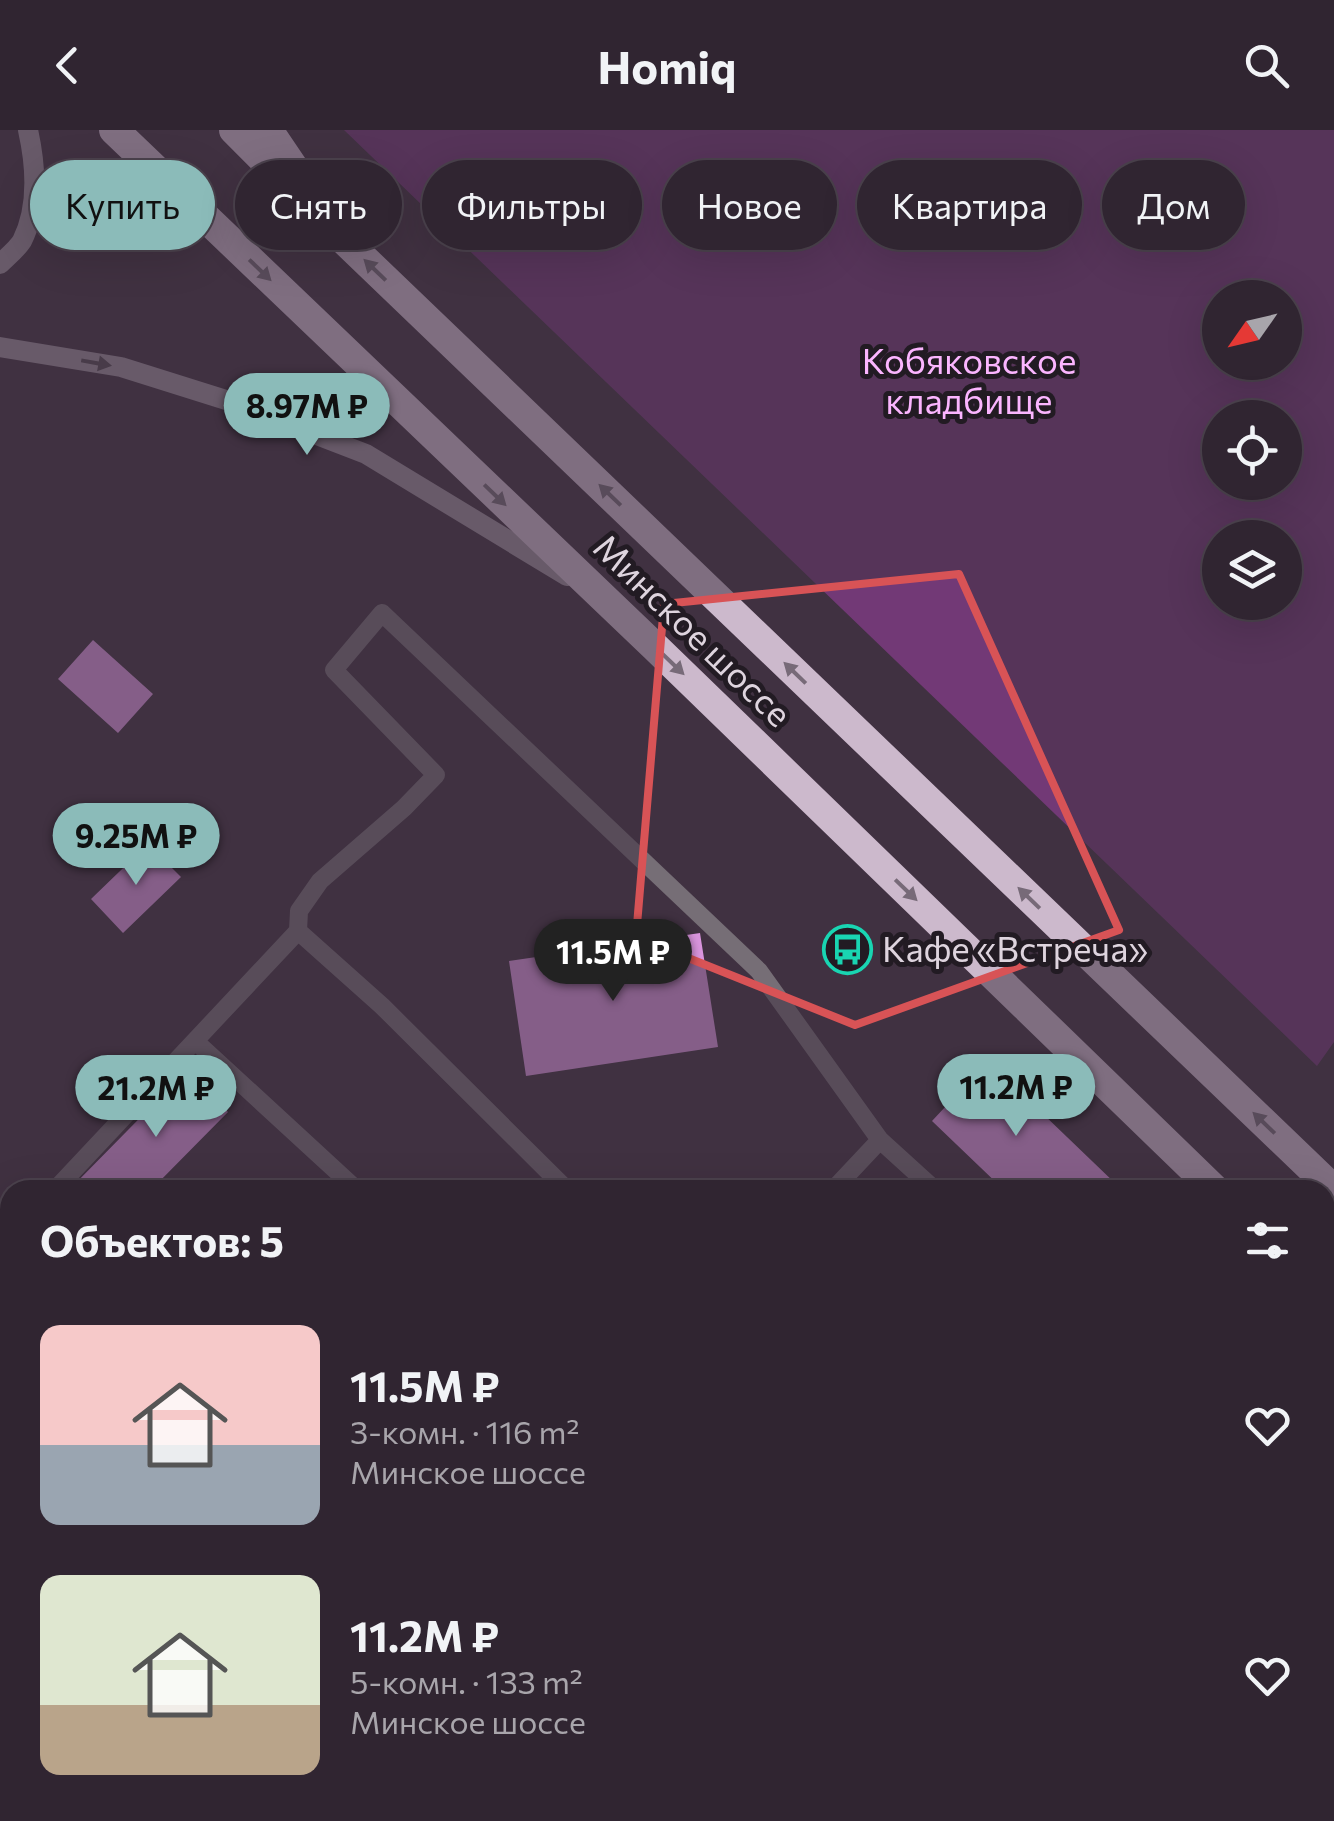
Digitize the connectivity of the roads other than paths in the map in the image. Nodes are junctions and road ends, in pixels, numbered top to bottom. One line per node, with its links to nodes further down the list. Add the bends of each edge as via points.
1 (28, 130): 8 (main road, via 34,200 21,242)
2 (114, 130): 10 (highway, Минское шоссе, one-way to 10)
3 (234, 130): 5 (highway, Минское шоссе)
4 (268, 130): 6 (highway)
5 (264, 160)
6 (288, 160)
7 (355, 250): 22 (highway, Минское шоссе, one-way to 7)
8 (0, 264)
9 (0, 346): 10 (main road, one-way to 10, via 121,368 366,454)
10 (602, 597): 13 (highway, Минское шоссе, one-way to 13)
11 (298, 931): 12 (lane); 14 (lane, via 299,911 320,881 436,775 334,670 382,613 759,972); 17 (lane)
12 (195, 1041): 15 (lane); 16 (lane)
13 (1149, 1126): 20 (lane); 21 (highway, Минское шоссе)
14 (880, 1140): 18 (lane); 19 (lane)
15 (64, 1180)
16 (346, 1180)
17 (557, 1180)
18 (843, 1180)
19 (923, 1180)
20 (1189, 1180)
21 (1205, 1180)
22 (1324, 1180)

